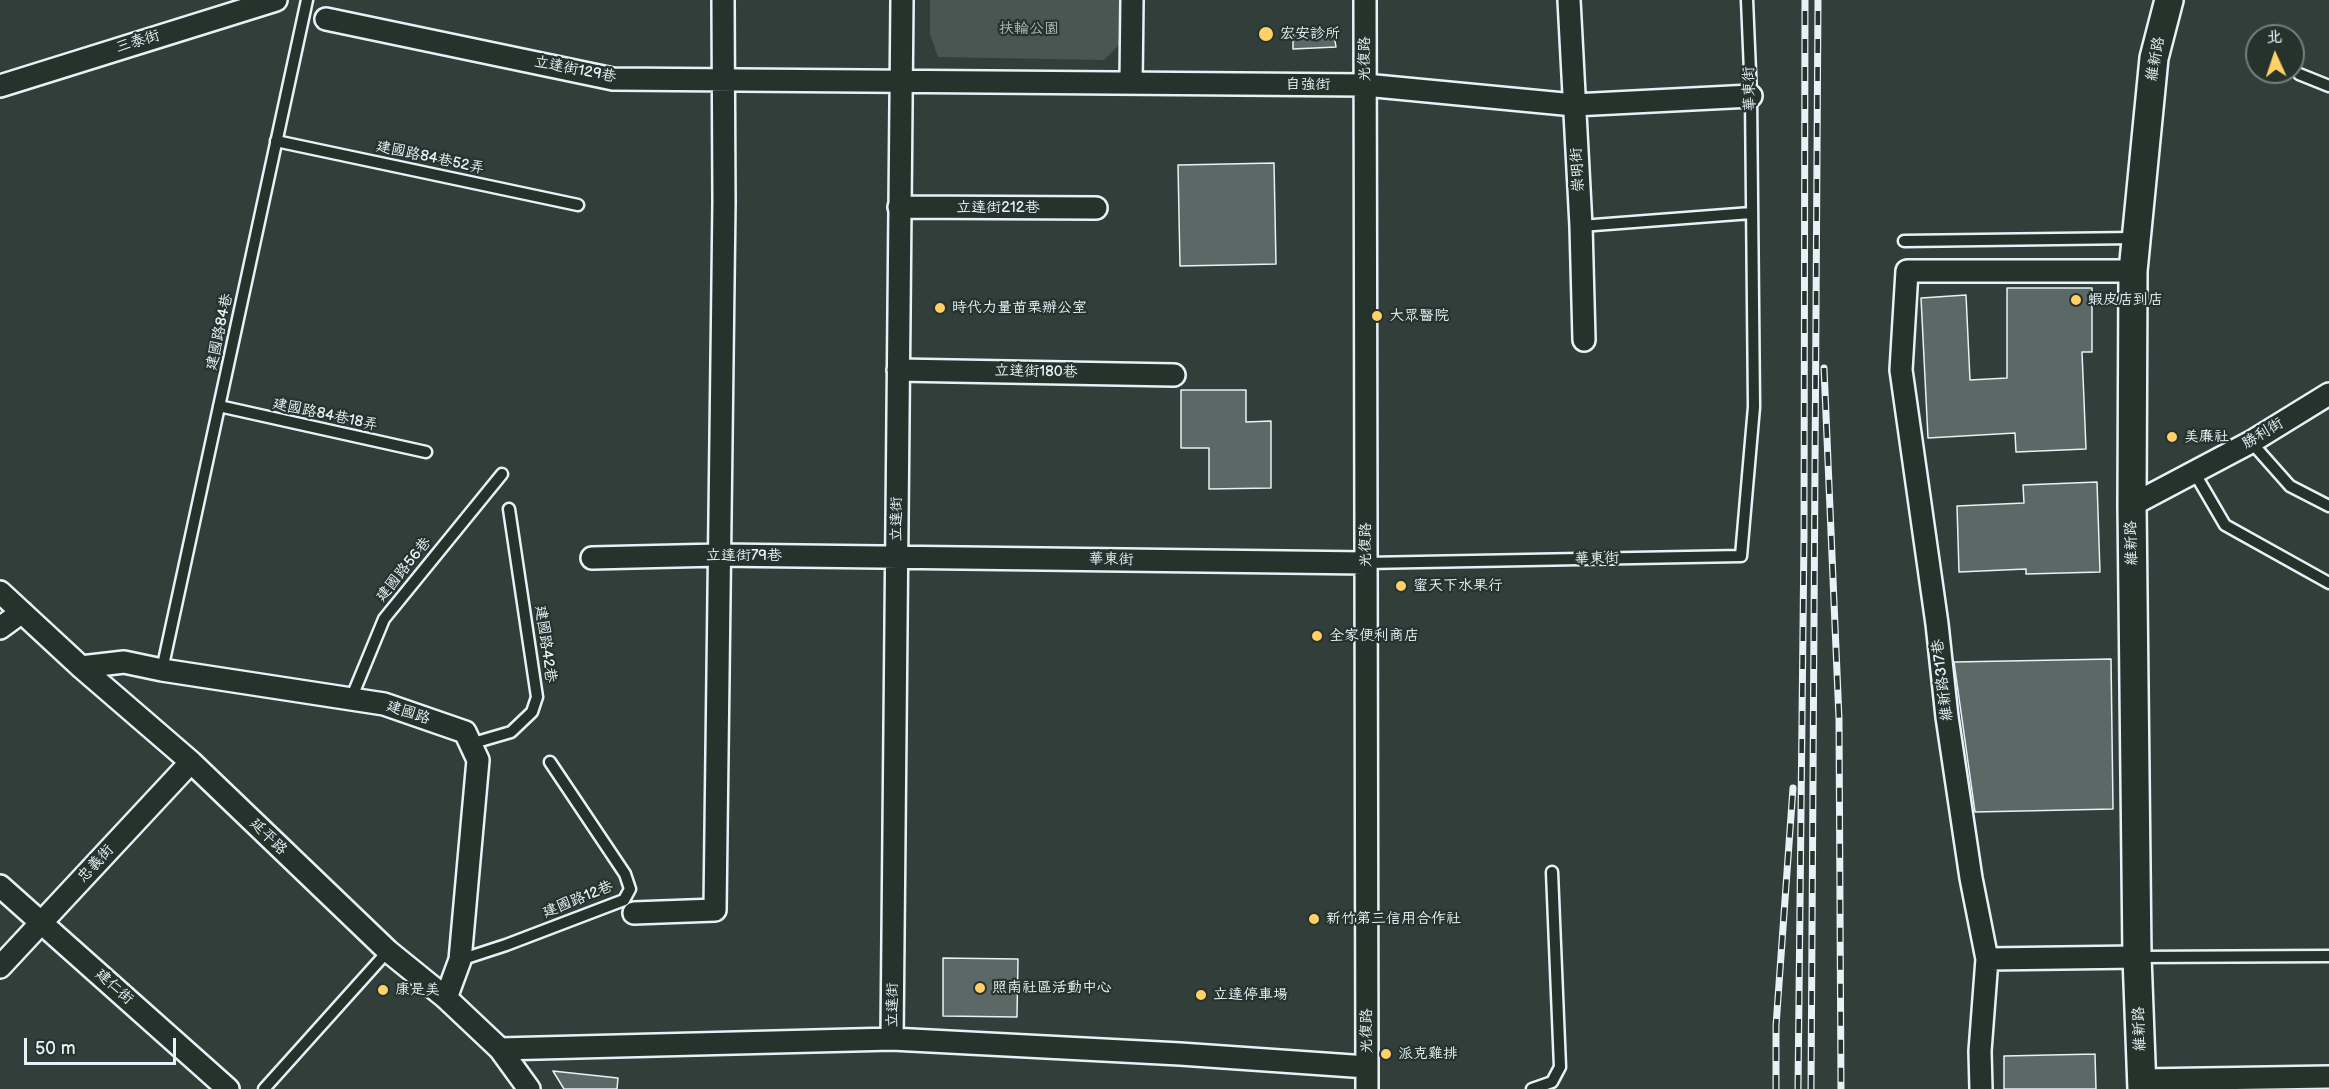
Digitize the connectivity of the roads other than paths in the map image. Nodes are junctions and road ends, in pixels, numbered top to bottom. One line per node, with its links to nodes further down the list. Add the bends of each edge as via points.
1 (276, 0): 16 (street, 三泰街)
2 (307, 0): 20 (lane, 建國路84巷)
3 (723, 0): 12 (street)
4 (902, 0): 13 (street, 立達街)
5 (1132, 0): 14 (street)
6 (1365, 0): 15 (street, 光復路)
7 (1569, 0): 19 (street, 崇明街)
8 (1747, 0): 18 (lane, 華東街)
9 (2169, 0): 26 (street, 維新路, via 2154,58)
10 (326, 19): 12 (street, 立達街129巷, via 613,79)
11 (2305, 76): 17 (lane)
12 (723, 81): 13 (street, 立達街129巷); 41 (street)
13 (900, 83): 14 (street, 自強街); 22 (street, 立達街)
14 (1131, 83): 15 (street, 自強街)
15 (1365, 85): 19 (street, 自強街); 44 (street, 光復路)
16 (0, 86)
17 (2329, 86)
18 (1751, 96): 19 (street, 自強街); 24 (lane, 華東街)
19 (1575, 105): 25 (street, 崇明街)
20 (276, 141): 21 (lane, 建國路84巷52弄); 33 (lane, 建國路84巷)
21 (578, 206)
22 (899, 207): 23 (street, 立達街212巷); 30 (street, 立達街)
23 (1096, 208)
24 (1751, 213): 25 (lane); 44 (lane, 華東街, via 1754,407 1741,556)
25 (1581, 226): 29 (street, 崇明街)
26 (2135, 238): 27 (lane); 28 (street, 維新路)
27 (1904, 241)
28 (2133, 271): 38 (street, 維新路); 62 (street, 維新路317巷, via 1906,271 1901,370 1950,740)
29 (1584, 340)
30 (898, 370): 31 (street, 立達街180巷); 42 (street, 立達街)
31 (1174, 375)
32 (2329, 394): 34 (street, 勝利街)
33 (219, 406): 35 (lane, 建國路84巷18弄); 50 (lane, 建國路84巷)
34 (2251, 442): 36 (street, 勝利街); 39 (lane, via 2290,486)
35 (426, 452)
36 (2194, 472): 38 (street, 勝利街); 45 (lane, via 2225,525)
37 (502, 474): 51 (lane, 建國路56巷, via 384,619)
38 (2132, 505): 61 (street, 維新路)
39 (2329, 506)
40 (509, 509): 52 (lane, 建國路42巷, via 537,697 532,712 512,732)
41 (719, 555): 42 (street, 立達街79巷); 43 (street, 立達街79巷); 57 (street, via 715,910)
42 (896, 556): 44 (street, 華東街); 66 (street, 立達街)
43 (592, 558)
44 (1366, 563): 68 (street, 光復路)
45 (2329, 583)
46 (0, 592): 47 (street, 延平路)
47 (22, 612): 48 (street); 49 (street, 延平路)
48 (0, 628)
49 (81, 667): 50 (street, 建國路, via 124,662); 53 (street, 延平路)
50 (162, 670): 51 (street, 建國路)
51 (351, 699): 52 (street, 建國路, via 384,704 465,732)
52 (470, 744): 63 (street, via 478,760)
53 (191, 762): 58 (street, 忠義街); 59 (street, 延平路)
54 (550, 762): 63 (lane, 建國路12巷, via 625,874 630,889 624,900)
55 (1552, 872): 75 (lane, via 1560,1067 1552,1082)
56 (0, 886): 58 (street, 建仁街)
57 (634, 913)
58 (41, 922): 64 (street, 忠義街); 71 (street, 建仁街)
59 (388, 951): 65 (street, 延平路); 72 (lane)
60 (2329, 956): 61 (lane)
61 (2137, 957): 62 (street); 70 (street, 維新路)
62 (1987, 959): 76 (street, 維新路317巷)
63 (460, 960): 65 (street)
64 (0, 967)
65 (446, 998): 67 (street, 延平路)
66 (892, 1039): 67 (street, 立達街); 68 (street, 立達街)
67 (500, 1049): 73 (street, 延平路)
68 (1367, 1067): 74 (street, 光復路)
69 (2329, 1077): 70 (street)
70 (2142, 1085)
71 (228, 1089)
72 (264, 1089)
73 (529, 1089)
74 (1367, 1089)
75 (1532, 1089)
76 (1981, 1089)

